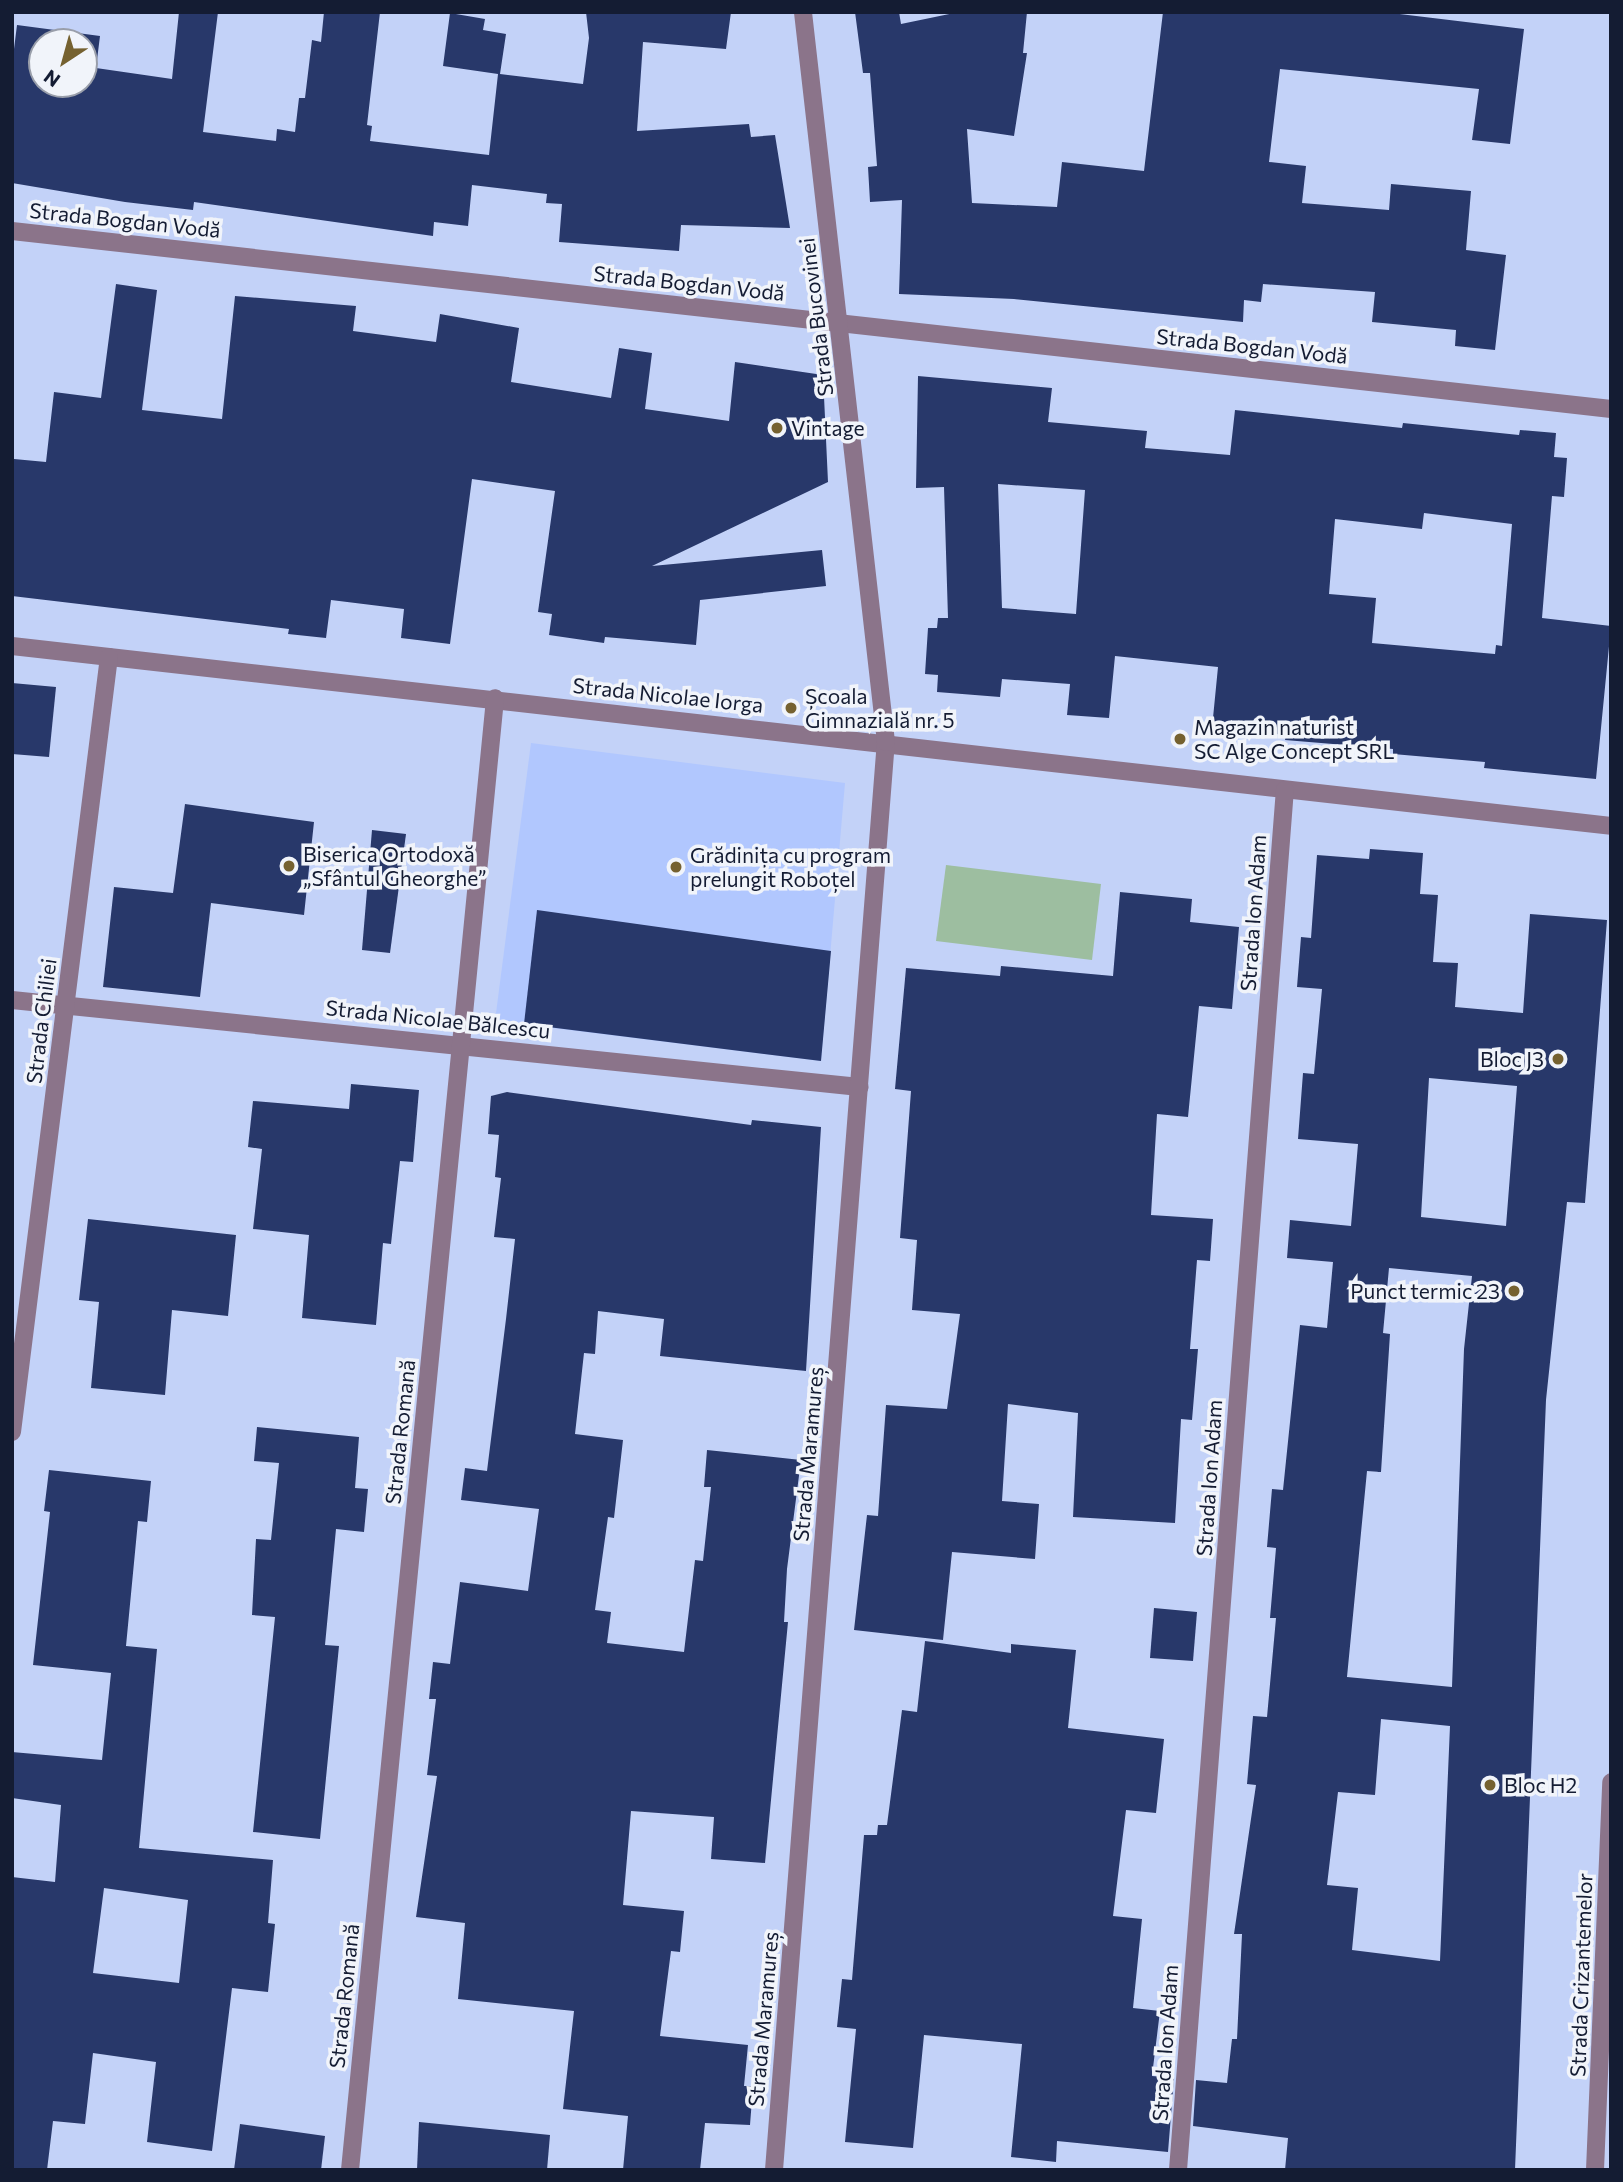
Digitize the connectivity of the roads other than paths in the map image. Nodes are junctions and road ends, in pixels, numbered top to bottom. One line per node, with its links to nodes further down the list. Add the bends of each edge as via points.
1 (803, 12): 3 (street, Strada Bucovinei)
2 (12, 230): 3 (street, Strada Bogdan Vodă)
3 (840, 323): 4 (street, Strada Bogdan Vodă); 8 (street, Strada Bucovinei)
4 (1611, 409)
5 (12, 646): 6 (street, Strada Nicolae Iorga)
6 (109, 657): 7 (street, Strada Nicolae Iorga); 12 (street, Strada Chiliei)
7 (495, 698): 8 (street, Strada Nicolae Iorga); 13 (street, Strada Romană)
8 (886, 742): 9 (street, Strada Nicolae Iorga); 14 (street, Strada Maramureș)
9 (1285, 789): 10 (street, Strada Nicolae Iorga); 20 (street, Strada Ion Adam)
10 (1611, 826)
11 (12, 1000): 12 (street, Strada Nicolae Bălcescu)
12 (66, 1005): 13 (street, Strada Nicolae Bălcescu); 15 (street, Strada Chiliei)
13 (461, 1044): 14 (street, Strada Nicolae Bălcescu); 18 (street, Strada Romană)
14 (860, 1087): 19 (street, Strada Maramureș)
15 (16, 1370): 16 (street, Strada Chiliei)
16 (12, 1432)
17 (1611, 1782): 21 (street, Strada Crizantemelor)
18 (350, 2170)
19 (774, 2170)
20 (1178, 2170)
21 (1595, 2170)

